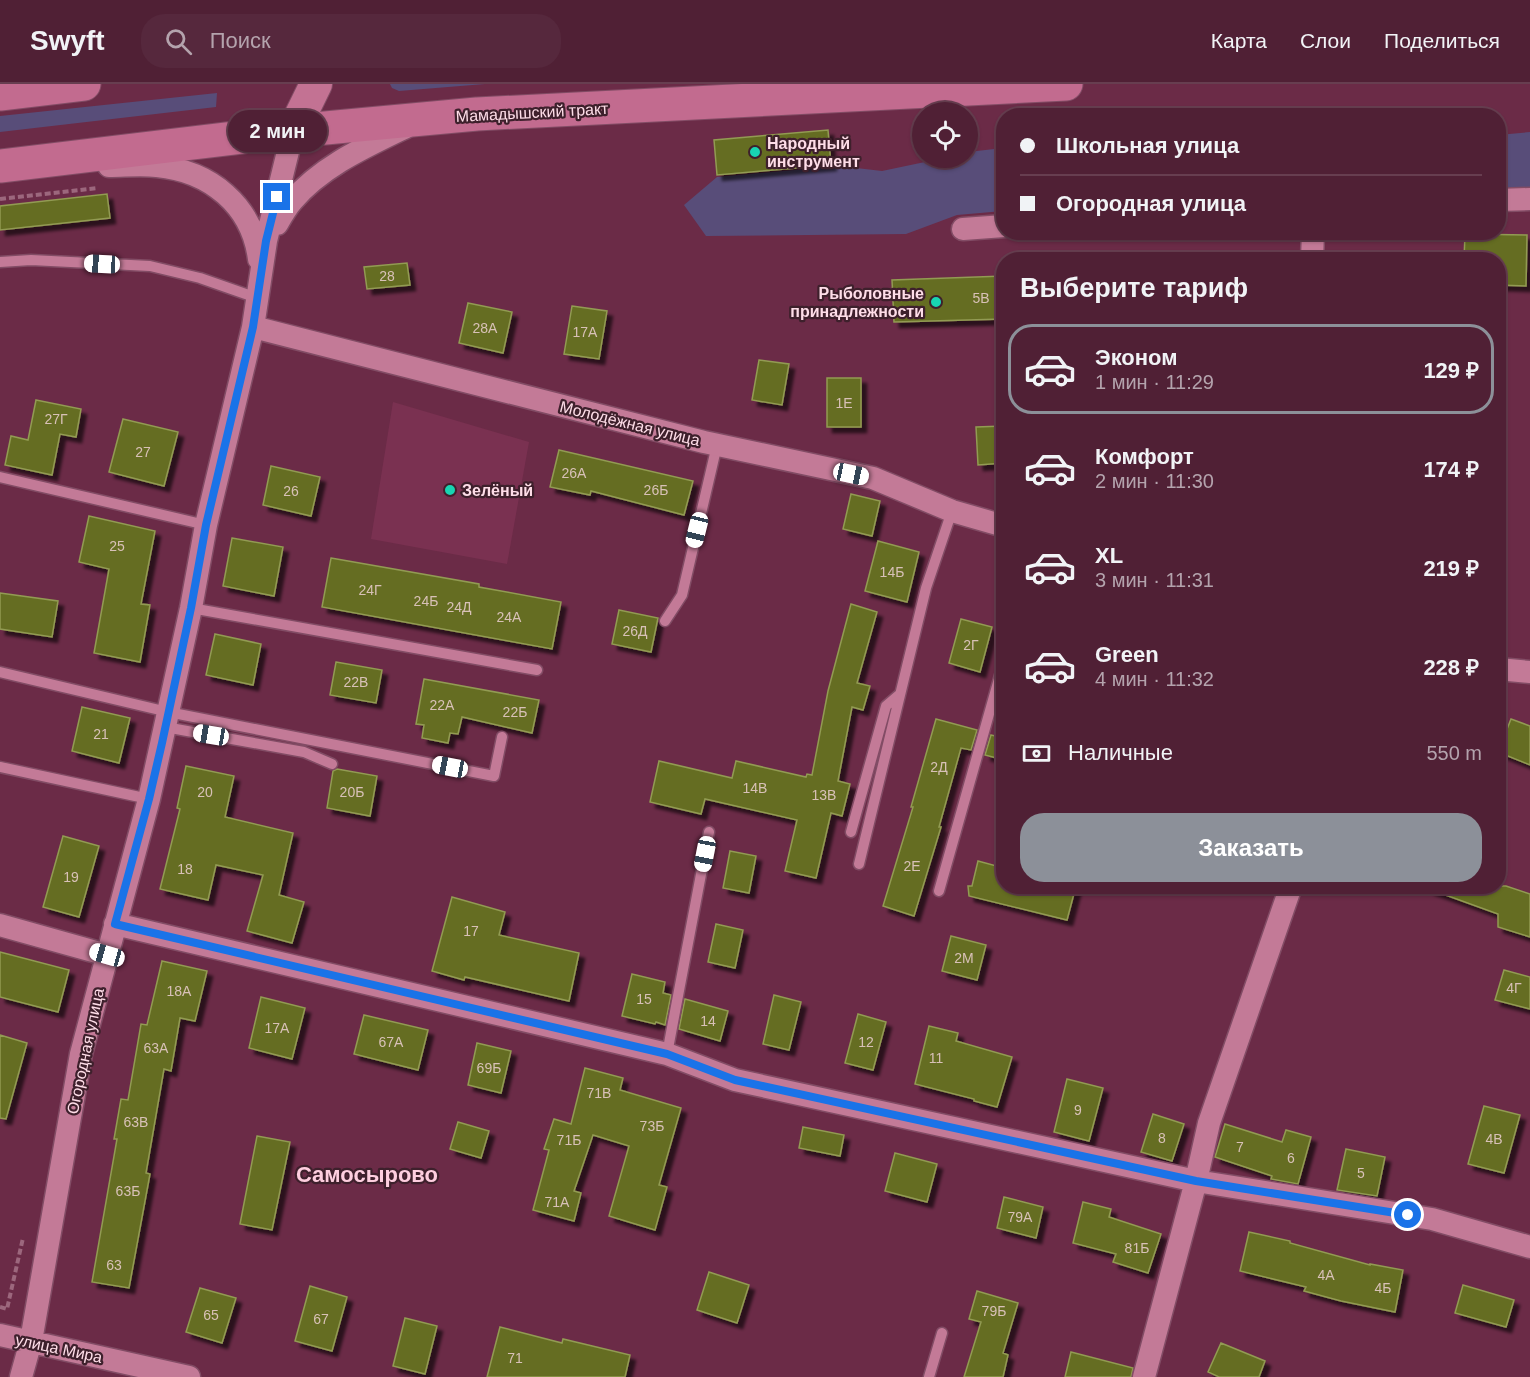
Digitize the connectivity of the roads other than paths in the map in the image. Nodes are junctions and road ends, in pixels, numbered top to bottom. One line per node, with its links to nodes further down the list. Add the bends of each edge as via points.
1 (84, 84): 4 (main road)
2 (316, 84): 6 (street)
3 (1066, 84): 5 (main road, Мамадышский тракт)
4 (0, 94)
5 (421, 119): 6 (main road, Мамадышский тракт); 12 (street, via 324,171 291,201)
6 (293, 131): 7 (main road, Мамадышский тракт); 12 (street, Огородная улица)
7 (0, 166): 14 (street, via 157,166 189,172 222,190 239,207 256,241)
8 (1530, 199): 9 (street)
9 (1506, 200)
10 (996, 227): 11 (street)
11 (963, 229)
12 (266, 241): 14 (street, Огородная улица)
13 (0, 262): 14 (lane, via 150,266)
14 (259, 287): 15 (street, Огородная улица)
15 (253, 327): 16 (street, Молодёжная улица); 20 (street, Огородная улица)
16 (717, 445): 18 (street, Молодёжная улица, via 873,478); 22 (lane, via 681,595)
17 (0, 477): 20 (lane)
18 (952, 511): 19 (street, Молодёжная улица); 28 (lane, via 926,588)
19 (996, 524)
20 (206, 525): 21 (street, Огородная улица)
21 (191, 608): 23 (lane); 29 (street, Огородная улица)
22 (665, 621)
23 (537, 670)
24 (1506, 670): 26 (street)
25 (0, 672): 29 (lane)
26 (1530, 672)
27 (996, 689): 37 (lane)
28 (900, 694): 35 (lane, via 886,706); 36 (lane)
29 (167, 720): 30 (lane, via 494,776); 31 (lane, via 304,752); 33 (street, Огородная улица)
30 (502, 737)
31 (332, 764)
32 (0, 767): 33 (lane)
33 (149, 799): 39 (street, Огородная улица)
34 (709, 832): 42 (lane)
35 (850, 832)
36 (859, 864)
37 (939, 891)
38 (1288, 894): 43 (street, via 1209,1123)
39 (115, 924): 41 (street, Огородная улица); 42 (street)
40 (0, 925): 41 (street)
41 (107, 955): 47 (street, Огородная улица, via 81,1054)
42 (667, 1054): 43 (street, via 735,1080)
43 (1196, 1181): 44 (street, via 1432,1219); 51 (street)
44 (1530, 1247)
45 (942, 1333): 50 (lane)
46 (0, 1335): 47 (street, улица Мира)
47 (31, 1341): 48 (street, Огородная улица); 49 (street, улица Мира)
48 (21, 1377)
49 (189, 1377)
50 (929, 1377)
51 (1144, 1377)

